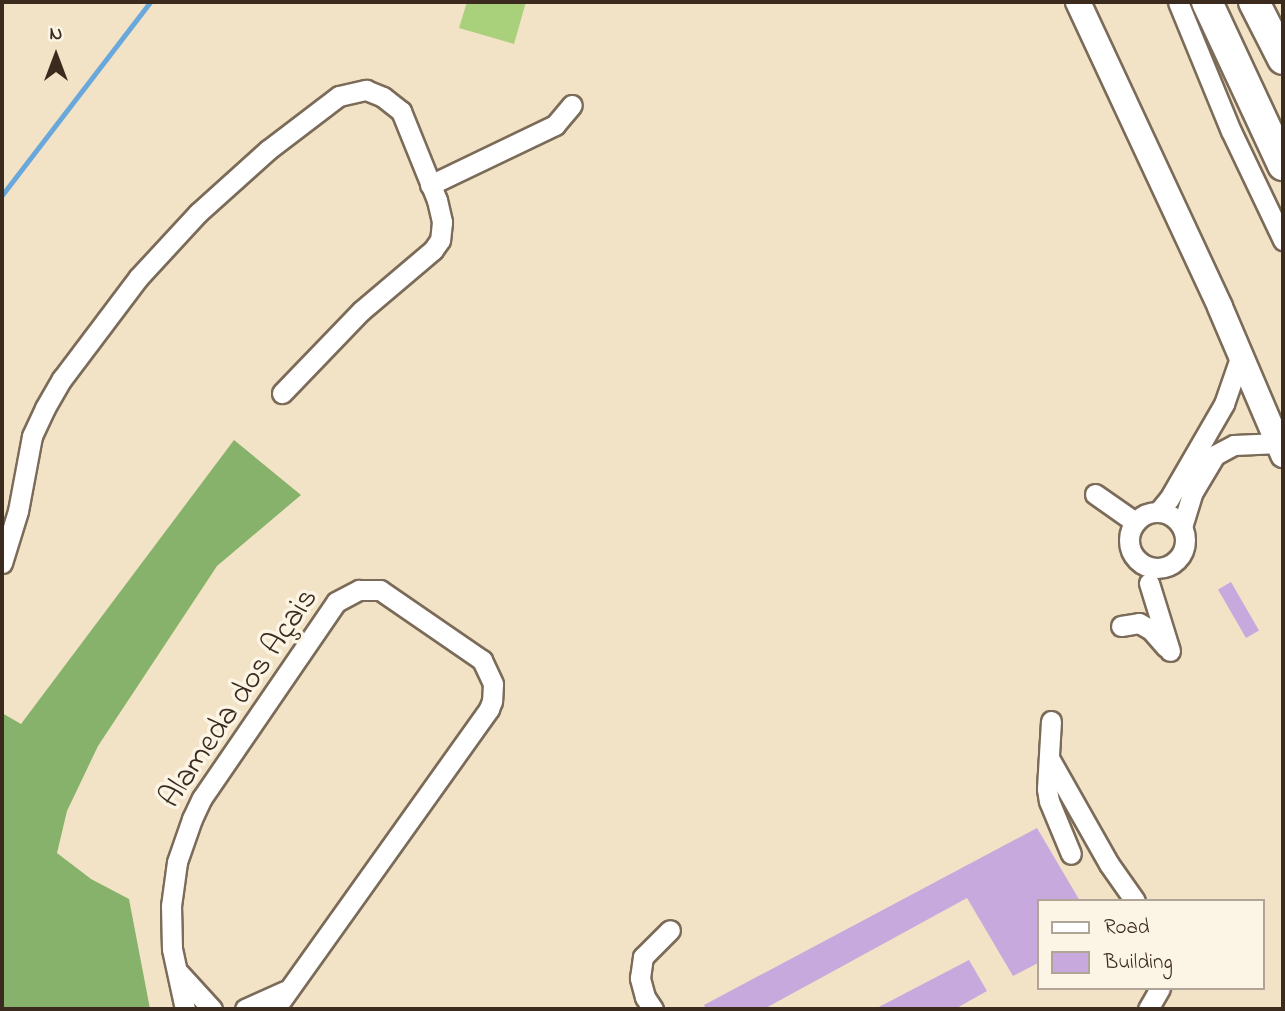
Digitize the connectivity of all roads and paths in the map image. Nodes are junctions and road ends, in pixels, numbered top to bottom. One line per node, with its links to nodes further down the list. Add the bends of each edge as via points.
1 (1078, 2): 12 (main road)
2 (1178, 2): 11 (street, via 1231,131)
3 (1207, 2): 9 (highway)
4 (1255, 2): 7 (highway)
5 (1272, 2): 6 (highway)
6 (1283, 23)
7 (1283, 59)
8 (572, 104): 10 (street, via 555,125)
9 (1283, 165)
10 (430, 184): 13 (street, via 442,222 440,240 433,250 361,311); 19 (street, via 401,111 366,90 339,96 268,150 198,213 138,278 62,379 32,436 18,511)
11 (1283, 240)
12 (1240, 358): 14 (main road); 16 (street, via 1224,404)
13 (282, 393)
14 (1281, 449): 18 (street, via 1234,445 1215,455 1194,492)
15 (1095, 494): 17 (street)
16 (1158, 512): 17 (street); 18 (street)
17 (1135, 522): 18 (street, via 1128,538 1132,555 1154,569 1181,556)
18 (1182, 527)
19 (2, 563)
20 (1149, 583): 21 (street, via 1170,651 1139,623)
21 (1121, 626)
22 (1051, 721): 23 (street)
23 (1049, 758): 24 (street, via 1049,802); 25 (street)
24 (1071, 854)
25 (1134, 899)
26 (670, 930): 34 (street, via 643,957 640,978)
27 (176, 970): 28 (street, Alameda dos Açais, via 170,928 172,885 183,840 202,798 336,602 359,590 380,590 482,660 493,684 492,701); 30 (street, Alameda dos Açais); 31 (street)
28 (289, 988): 32 (street); 33 (street, Alameda dos Açais)
29 (1159, 990): 35 (street)
30 (185, 1009)
31 (212, 1009)
32 (246, 1009)
33 (275, 1009)
34 (653, 1009)
35 (1148, 1009)

